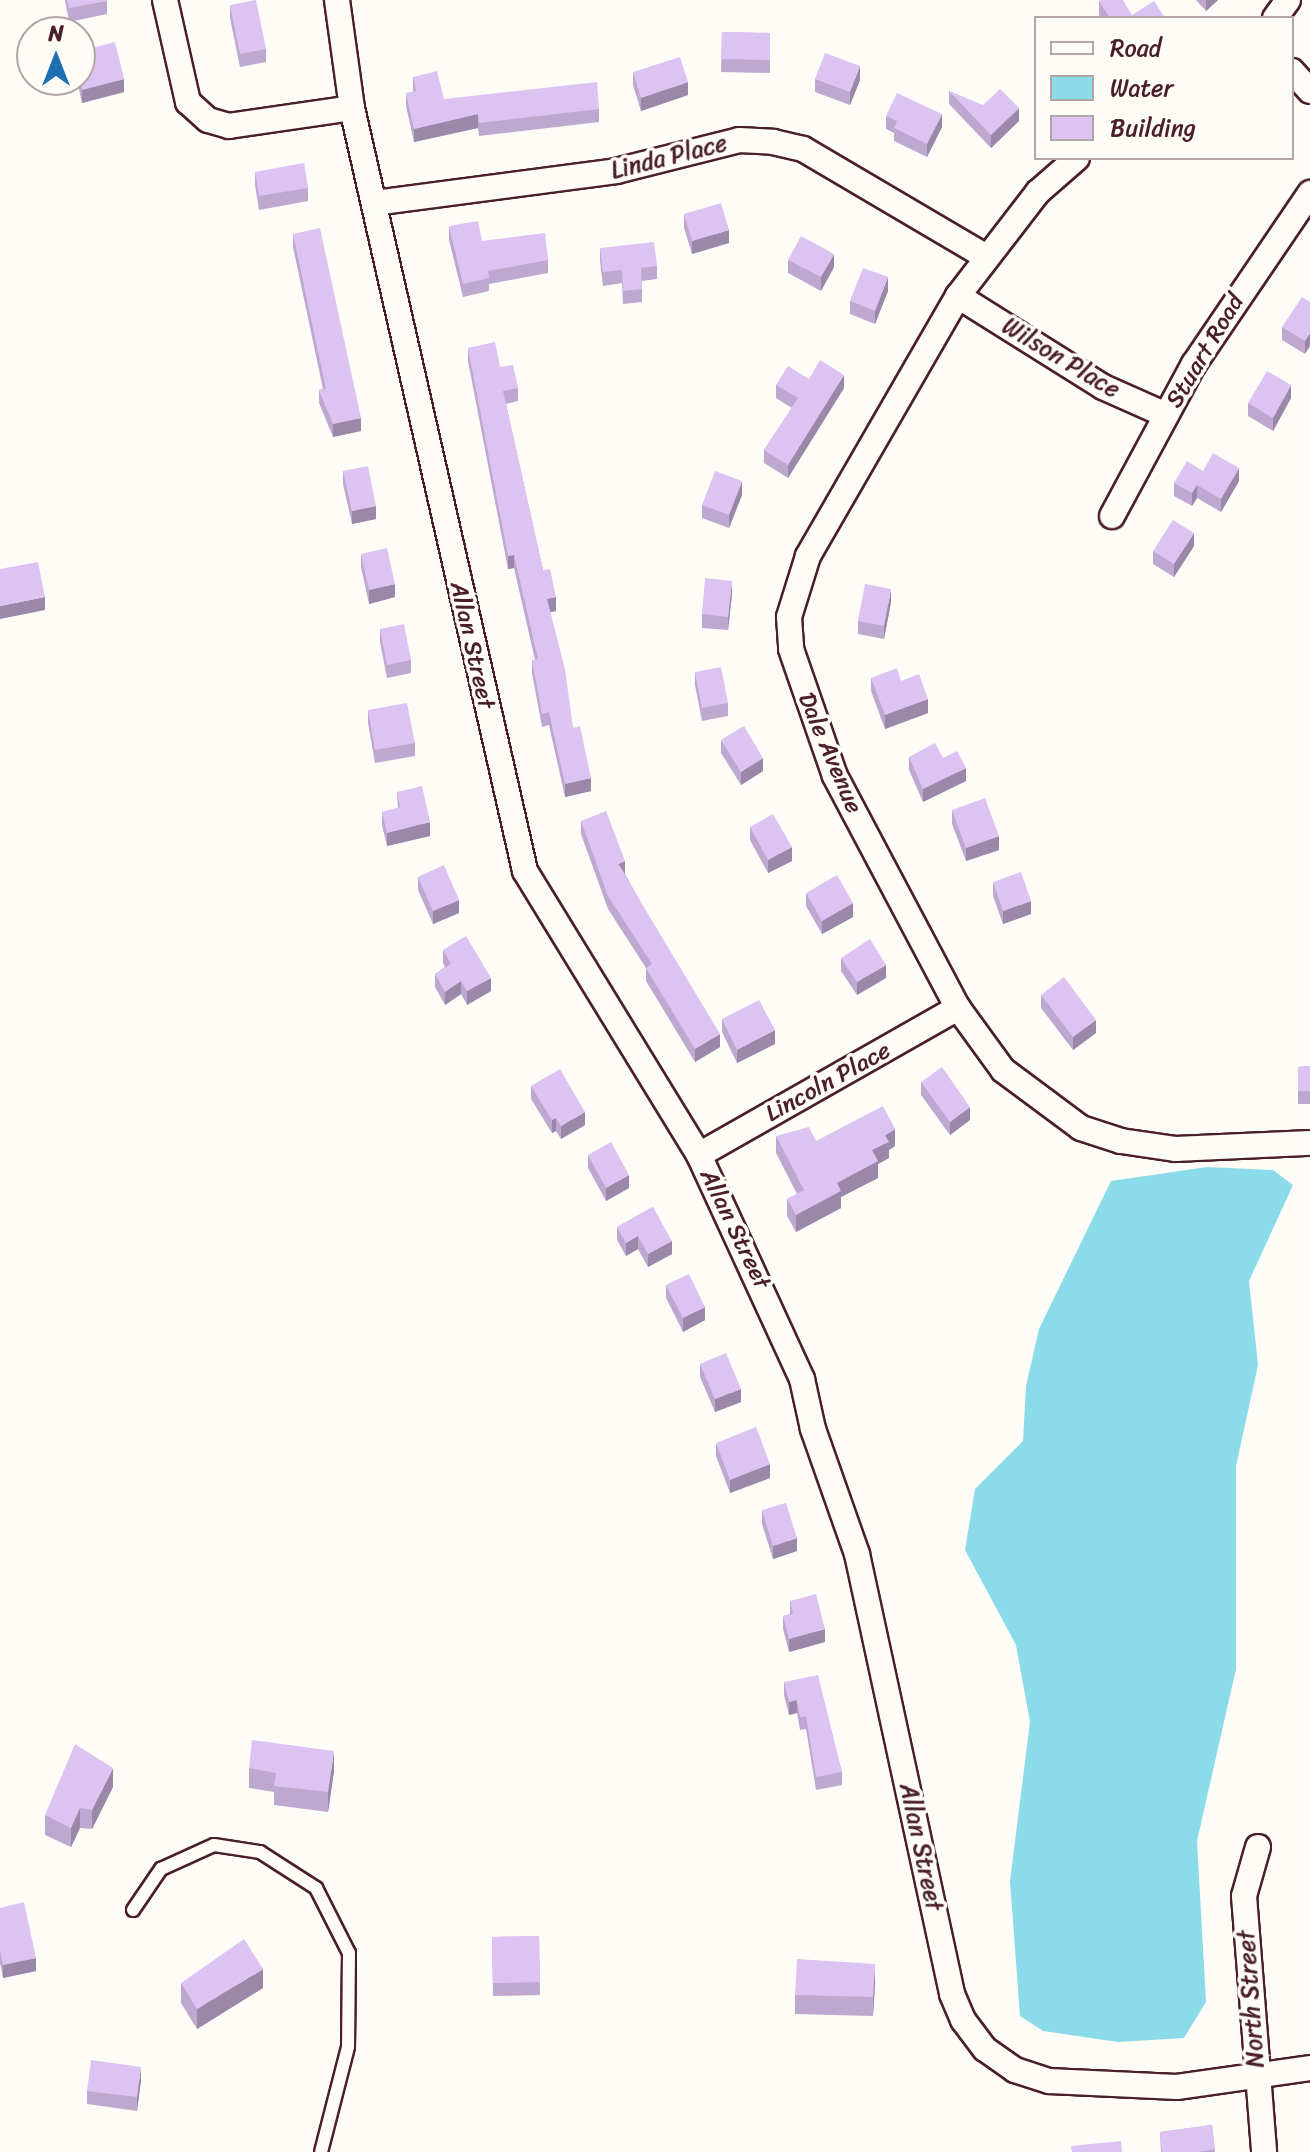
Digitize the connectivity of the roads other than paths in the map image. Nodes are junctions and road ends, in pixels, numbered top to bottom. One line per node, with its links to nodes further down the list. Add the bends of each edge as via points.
1 (165, 0): 5 (street, via 188,102 208,120 229,126)
2 (337, 0): 5 (street, Allan Street)
3 (1294, 73): 4 (street)
4 (1310, 91)
5 (352, 108): 8 (street, Allan Street)
6 (1075, 160): 9 (street, Dale Avenue, via 1038,192)
7 (1310, 193): 11 (street, Stuart Road, via 1211,338)
8 (374, 203): 9 (street, Linda Place, via 616,171 739,140 773,142 803,149); 15 (street, Allan Street, via 525,871)
9 (985, 256): 10 (street, Dale Avenue)
10 (958, 296): 11 (street, Wilson Place, via 1103,387); 13 (street, Dale Avenue, via 808,556 789,617 791,649 835,776)
11 (1166, 415): 12 (street, Stuart Road)
12 (1112, 516)
13 (958, 1008): 14 (street, Dale Avenue, via 1003,1070 1081,1128 1121,1141 1176,1149); 15 (street, Lincoln Place)
14 (1310, 1143)
15 (699, 1155): 19 (street, Allan Street, via 780,1323 857,1554 952,1994 963,2020 985,2049 1015,2070 1049,2081 1177,2087)
16 (1258, 1847): 19 (street, North Street, via 1244,1896)
17 (133, 1910): 20 (lane, via 161,1869 214,1845 260,1852 316,1888 349,1953 348,2047)
18 (1310, 2068): 19 (street, Allan Street)
19 (1256, 2077): 21 (street, North Street)
20 (321, 2152)
21 (1264, 2152)

